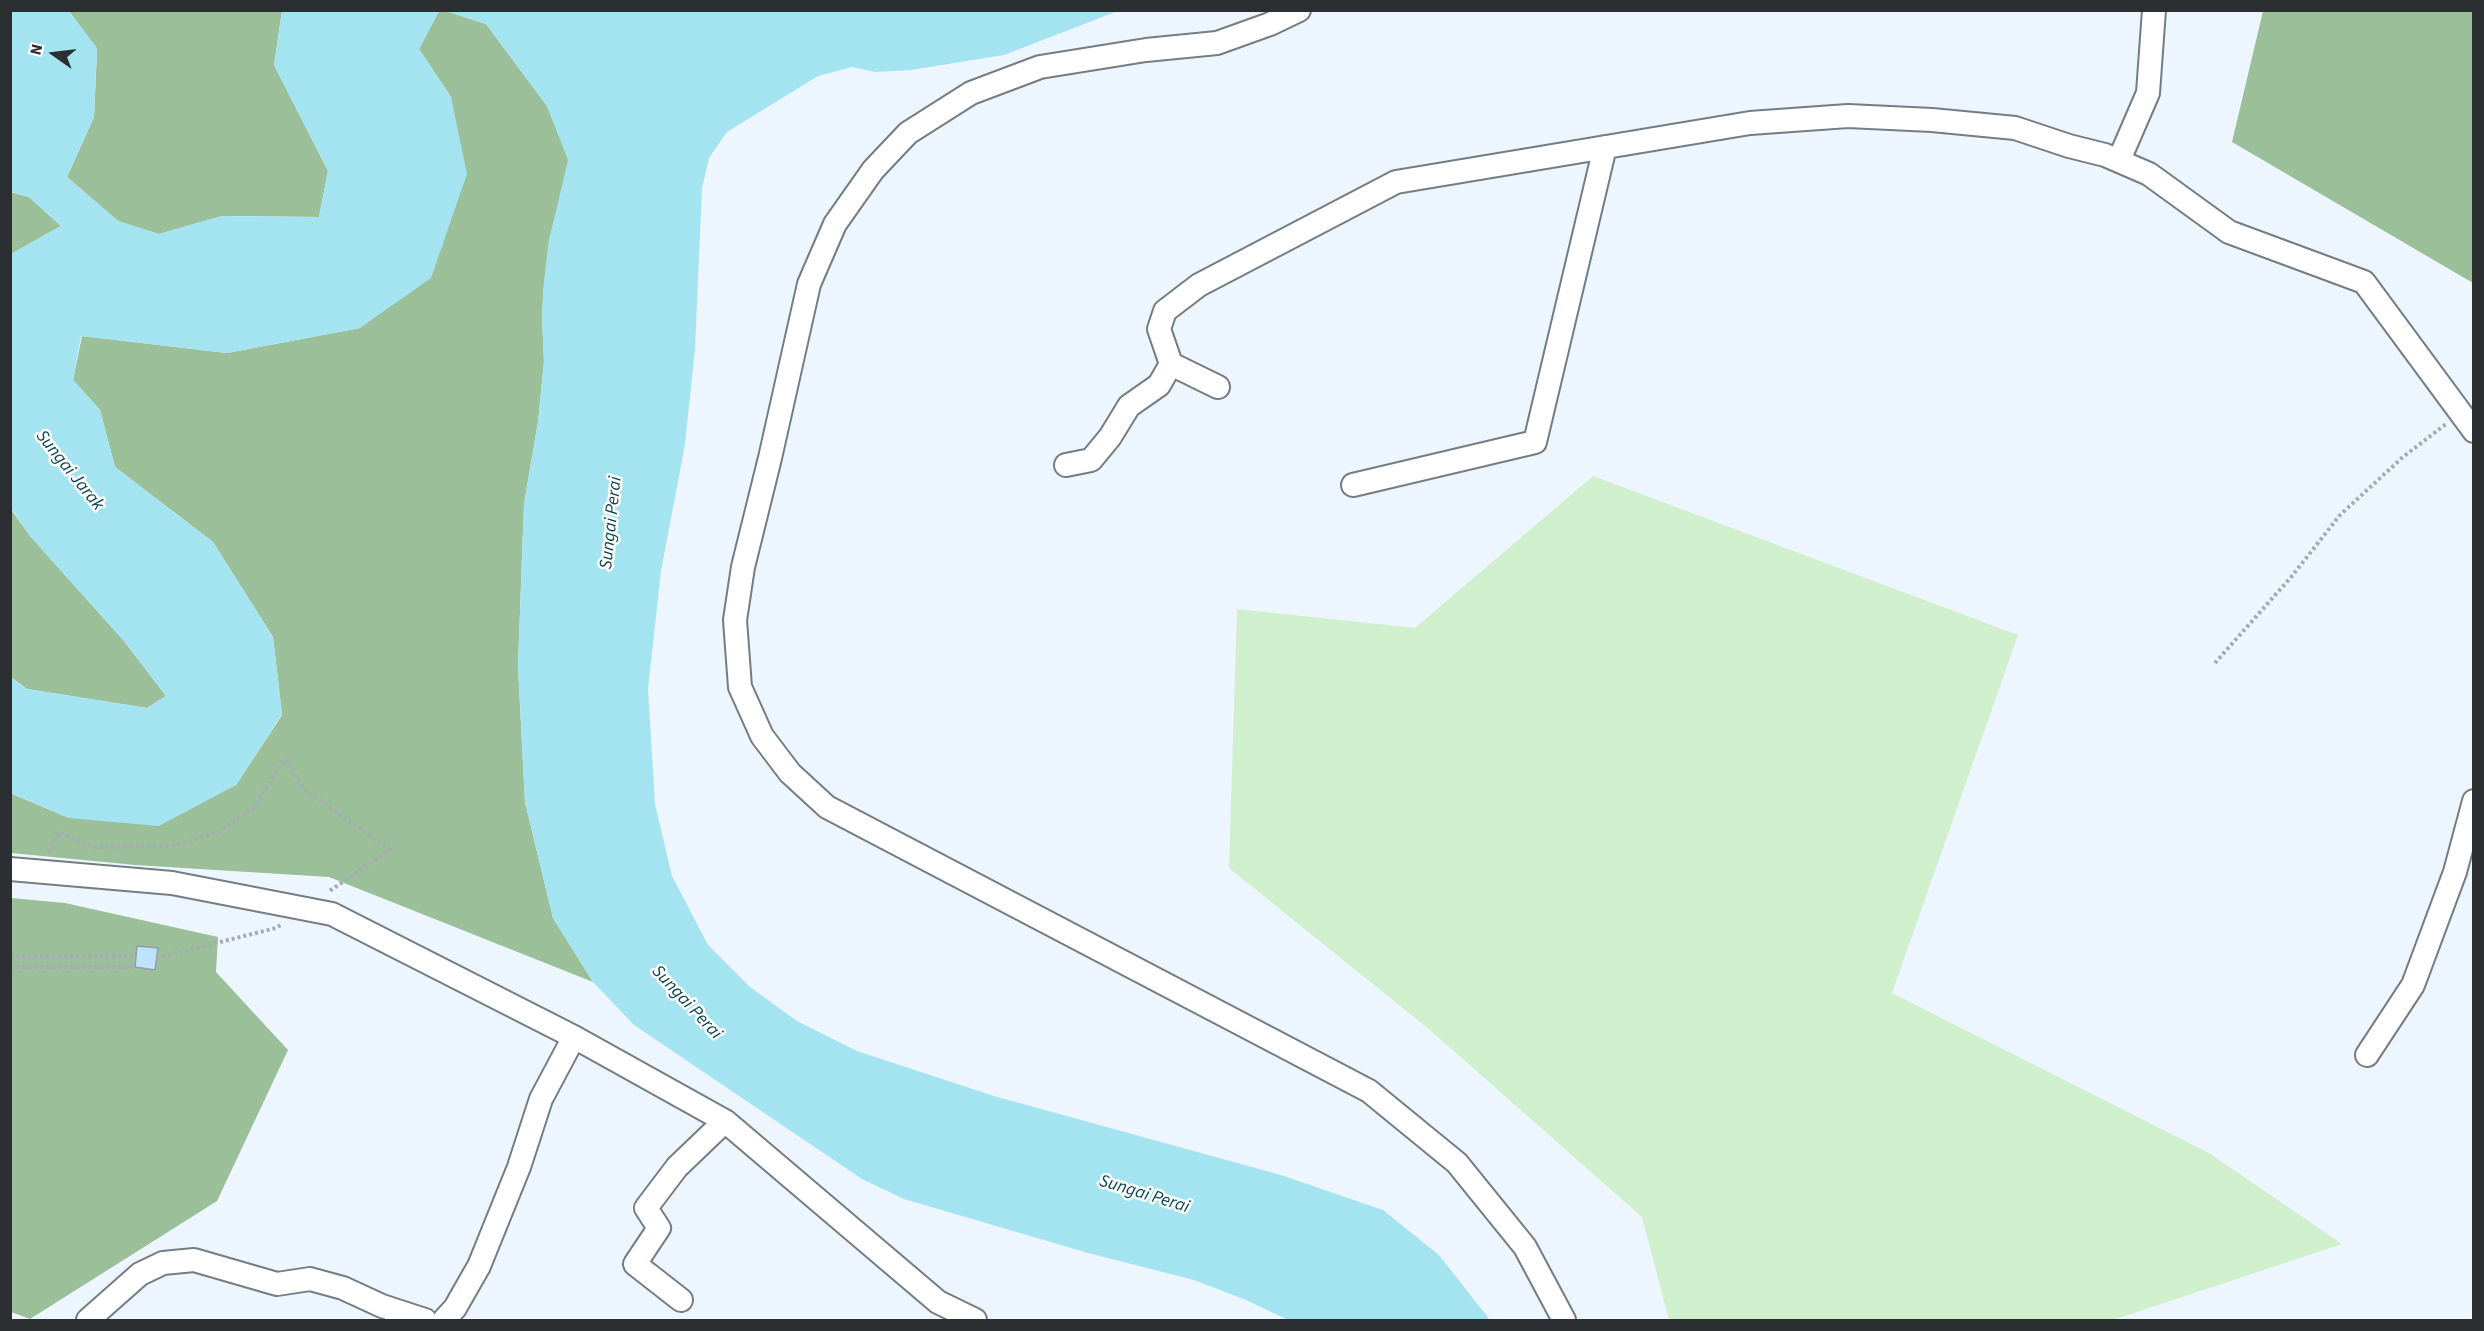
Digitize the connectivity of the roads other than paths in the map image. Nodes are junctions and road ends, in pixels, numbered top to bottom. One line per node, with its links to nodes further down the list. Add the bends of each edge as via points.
1 (1299, 10): 20 (street, via 1217,43 1040,67 971,93 908,133 873,170 835,224 809,284 743,567 735,620 740,687 762,736 790,773 827,807 1369,1091 1457,1163 1524,1247)
2 (2154, 10): 4 (street, via 2148,93)
3 (1605, 147): 4 (street, via 1750,123 1848,116 2015,128); 5 (street, via 1396,182 1199,285 1165,310 1159,329); 9 (street, via 1535,442)
4 (2119, 160): 7 (street, via 2149,174 2229,232 2364,282)
5 (1171, 364): 6 (street); 8 (street, via 1159,385 1129,405 1110,437 1090,460)
6 (1218, 387)
7 (2467, 422)
8 (1066, 465)
9 (1353, 485)
10 (2474, 801): 13 (street, via 2455,872 2413,985)
11 (10, 869): 12 (street, via 172,883 332,914)
12 (574, 1037): 14 (street); 18 (street, via 541,1099 519,1167 479,1266)
13 (2367, 1055)
14 (725, 1121): 15 (street, via 678,1167 646,1208 659,1228 635,1264); 19 (street, via 938,1302)
15 (681, 1300)
16 (88, 1320): 17 (street, via 140,1274 164,1263 194,1260 277,1284 310,1279)
17 (425, 1320)
18 (444, 1320)
19 (975, 1320)
20 (1564, 1320)

